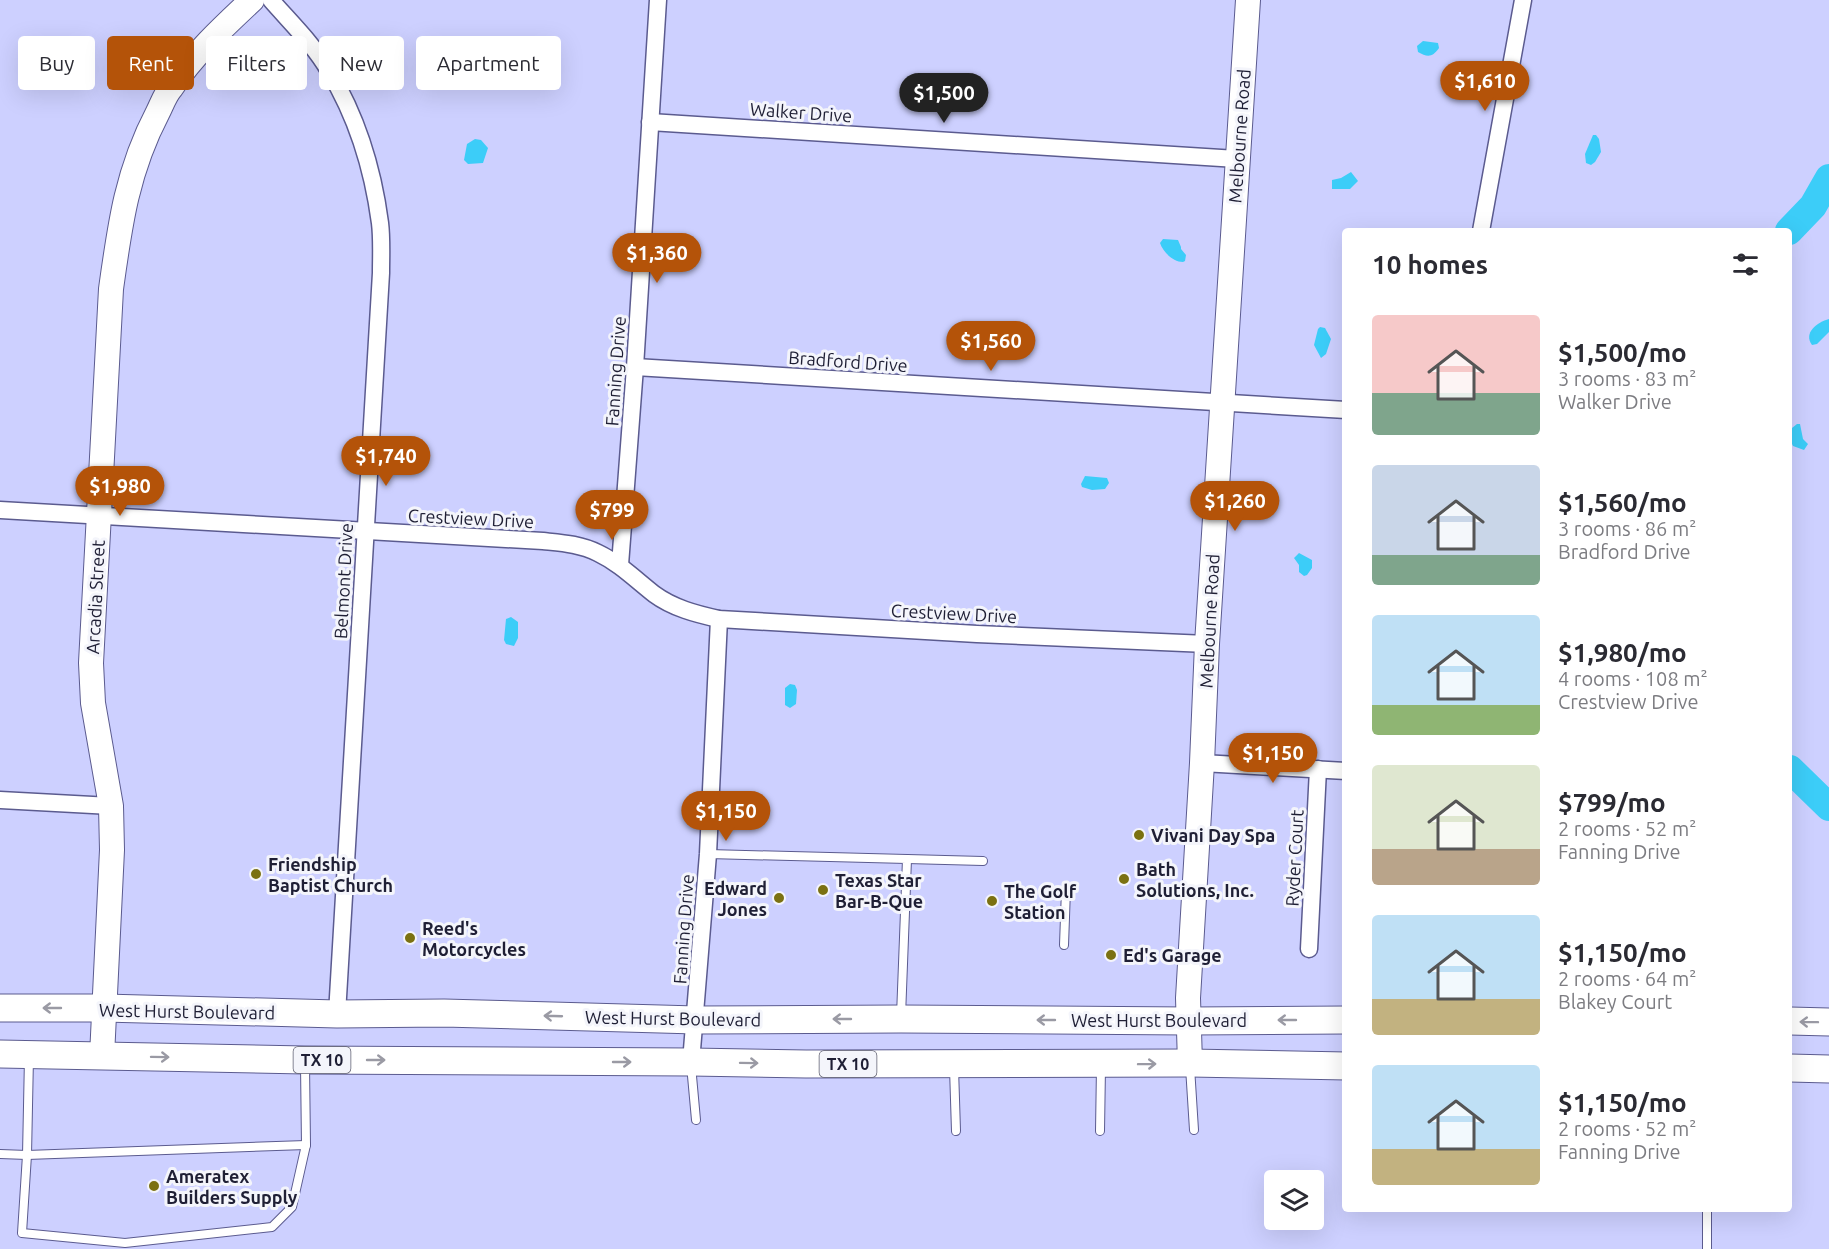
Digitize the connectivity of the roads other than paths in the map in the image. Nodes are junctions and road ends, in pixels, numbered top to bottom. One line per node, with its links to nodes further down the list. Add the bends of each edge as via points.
1 (252, 0): 13 (street, Arcadia Street, via 191,61 169,89 148,129 129,183 111,289)
2 (272, 0): 14 (street, Belmont Drive, via 329,70 355,123 373,181 380,225 381,273)
3 (658, 0): 6 (street, Fanning Drive)
4 (1248, 0): 7 (street, Melbourne Road)
5 (1523, 0): 8 (street)
6 (650, 122): 7 (street, Walker Drive); 9 (street, Fanning Drive)
7 (1237, 159): 10 (street, Melbourne Road)
8 (1482, 228)
9 (635, 367): 10 (street, Bradford Drive); 15 (street, Fanning Drive)
10 (1222, 403): 11 (street, Bradford Drive); 17 (street, Melbourne Road)
11 (1342, 410)
12 (0, 510): 13 (street, Crestview Drive)
13 (99, 515): 14 (street, Crestview Drive); 22 (street, Arcadia Street, via 91,663 93,704)
14 (366, 531): 15 (street, Crestview Drive, via 562,543 597,552); 31 (street, Belmont Drive)
15 (620, 565): 16 (street, Crestview Drive, via 676,606)
16 (719, 619): 17 (street, Crestview Drive); 23 (street, Fanning Drive)
17 (1207, 644): 18 (street, Melbourne Road)
18 (1203, 763): 19 (street); 35 (street, Melbourne Road)
19 (1318, 769): 20 (street); 28 (street, Ryder Court)
20 (1342, 771)
21 (0, 800): 22 (street)
22 (111, 806): 30 (street, Arcadia Street)
23 (708, 854): 24 (lane); 33 (street, Fanning Drive)
24 (907, 859): 25 (lane); 32 (lane)
25 (983, 861)
26 (1066, 889): 27 (lane)
27 (1064, 945)
28 (1309, 949)
29 (0, 1008): 30 (main road, West Hurst Boulevard, one-way to 29)
30 (104, 1008): 31 (main road, West Hurst Boulevard); 40 (street, Arcadia Street)
31 (337, 1014): 33 (main road, West Hurst Boulevard, one-way to 31)
32 (901, 1019): 33 (main road, West Hurst Boulevard, one-way to 33); 35 (main road, West Hurst Boulevard, one-way to 32)
33 (696, 1020): 42 (street, Fanning Drive)
34 (1342, 1020): 35 (main road, West Hurst Boulevard, one-way to 35)
35 (1189, 1021): 43 (street, Melbourne Road)
36 (1792, 1021): 37 (main road, one-way to 36)
37 (1829, 1022)
38 (0, 1054): 39 (main road, TX 10)
39 (29, 1054): 40 (main road, TX 10); 55 (lane)
40 (102, 1056): 41 (main road, TX 10, one-way to 41)
41 (305, 1060): 42 (main road, TX 10, one-way to 42); 53 (lane)
42 (691, 1062): 44 (main road, TX 10, one-way to 44); 49 (lane)
43 (1190, 1063): 45 (main road, TX 10, one-way to 43); 46 (main road, TX 10); 50 (lane)
44 (954, 1064): 45 (main road, TX 10); 51 (lane)
45 (1101, 1064): 52 (lane)
46 (1342, 1066)
47 (1792, 1068): 48 (main road)
48 (1829, 1069)
49 (696, 1120)
50 (1194, 1130)
51 (956, 1131)
52 (1100, 1131)
53 (306, 1145): 55 (lane); 55 (lane, via 292,1207 272,1227 125,1243 22,1233)
54 (0, 1154): 55 (lane)
55 (27, 1155)
56 (1707, 1212): 57 (lane)
57 (1707, 1249)

